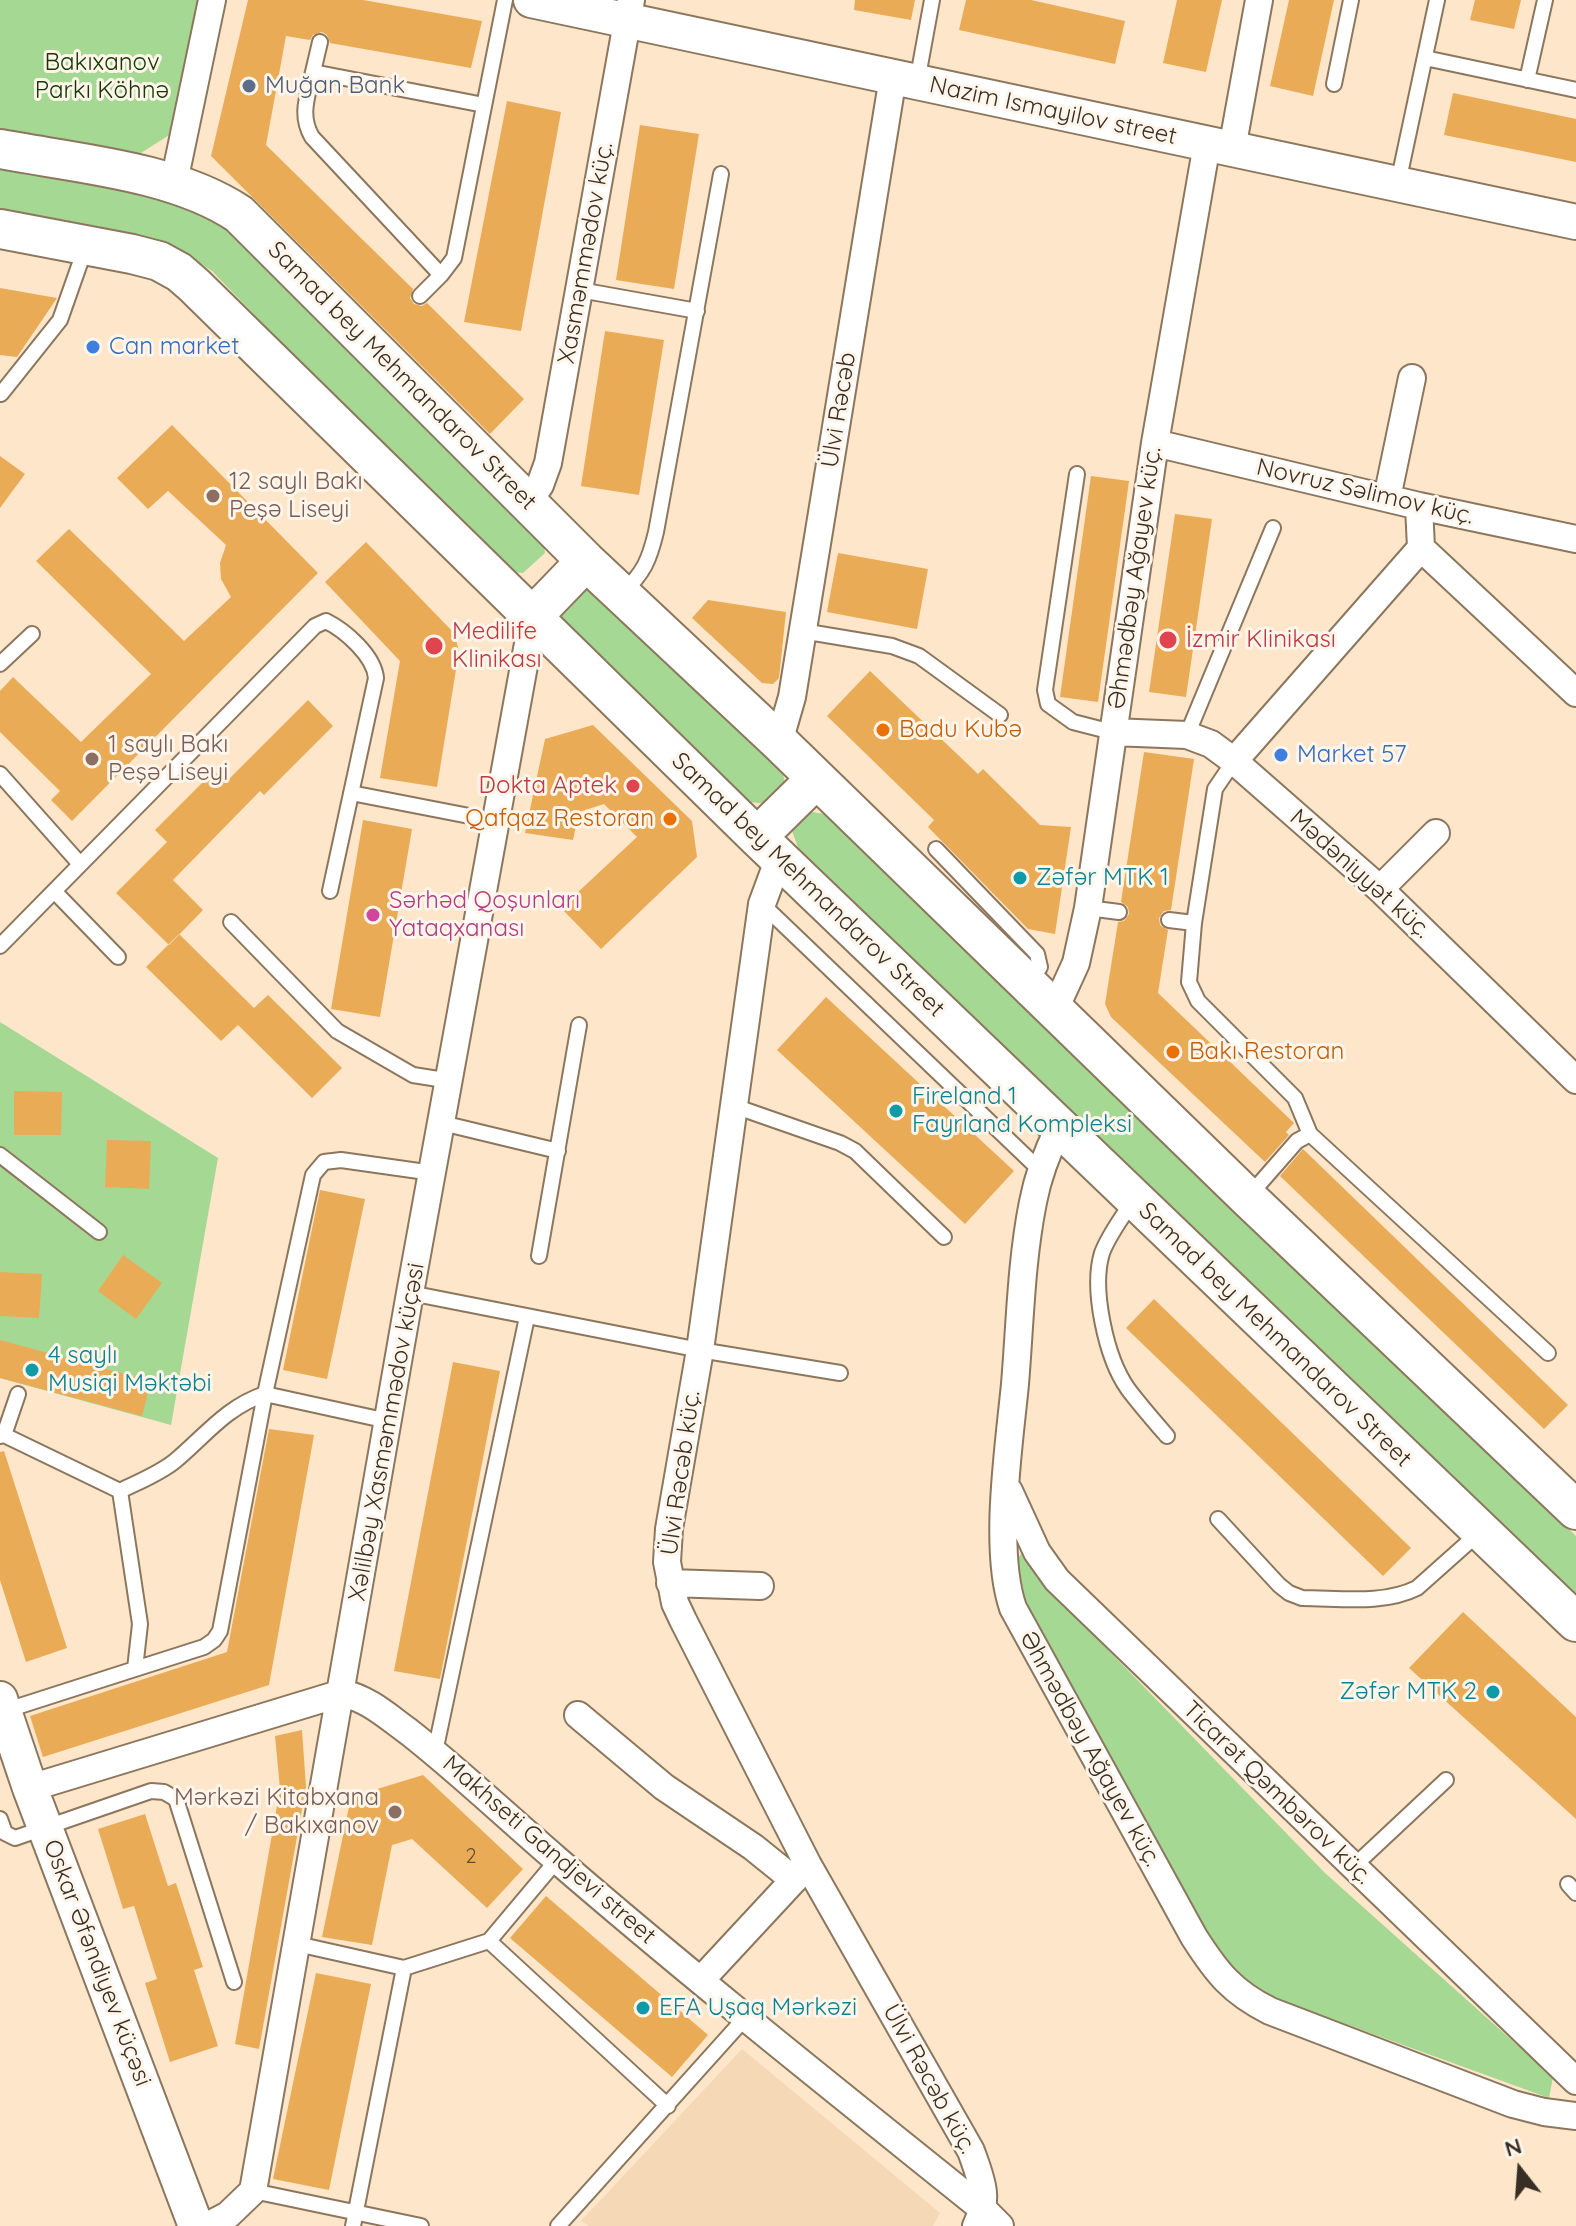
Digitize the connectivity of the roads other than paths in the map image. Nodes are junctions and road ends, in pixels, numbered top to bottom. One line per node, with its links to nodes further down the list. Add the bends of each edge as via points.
1 (212, 0): 21 (street)
2 (505, 0): 17 (lane)
3 (531, 0): 9 (street, Nazim Ismayilov street)
4 (932, 0): 13 (lane)
5 (1259, 0): 18 (street, Əhmədbəy Ağayev küç.)
6 (1351, 0): 15 (lane)
7 (1437, 0): 11 (lane)
8 (1545, 0): 14 (lane)
9 (629, 10): 13 (street, Nazim Ismayilov street); 27 (street, Xasməmmədov küç.)
10 (320, 42): 12 (lane)
11 (1425, 58): 14 (lane); 22 (lane)
12 (313, 72): 17 (lane); 26 (lane, via 304,112 312,137)
13 (905, 79): 18 (street, Nazim Ismayilov street); 43 (street, Ülvi Rəcəb)
14 (1527, 80): 16 (lane)
15 (1334, 84)
16 (1576, 90)
17 (484, 105): 26 (lane, via 454,258)
18 (1220, 146): 22 (street, Nazim Ismayilov street); 32 (street, Əhmədbəy Ağayev küç.)
19 (0, 149): 21 (main road, Samad bey Mehmandarov Street)
20 (721, 174): 29 (lane)
21 (174, 182): 35 (main road, Samad bey Mehmandarov Street, via 239,214 375,342)
22 (1398, 184): 23 (street, Nazim Ismayilov street)
23 (1576, 222)
24 (0, 229): 25 (main road, Samad bey Mehmandarov Street)
25 (86, 246): 31 (lane, via 60,320); 42 (main road, Samad bey Mehmandarov Street, via 159,261 179,272)
26 (441, 275): 28 (lane)
27 (580, 290): 29 (lane); 35 (street, Xasməmmədov küç., via 548,463)
28 (420, 296)
29 (697, 311): 41 (lane, via 649,561)
30 (1412, 378): 34 (street)
31 (1, 394)
32 (1155, 443): 34 (street, Novruz Səlimov küç.); 48 (street, Əhmədbəy Ağayev küç.)
33 (1077, 474): 48 (lane, via 1045,690 1048,704 1073,722)
34 (1387, 498): 36 (street, Novruz Səlimov küç.)
35 (528, 502): 40 (main road, Samad bey Mehmandarov Street)
36 (1419, 506): 38 (street, Novruz Səlimov küç.); 39 (street)
37 (1273, 528): 49 (lane)
38 (1576, 539)
39 (1421, 548): 46 (street); 51 (street)
40 (586, 561): 41 (main road, Samad bey Mehmandarov Street); 42 (main road)
41 (622, 595): 50 (main road, Samad bey Mehmandarov Street)
42 (533, 616): 55 (street, Xəlilbəy Xasməmmədov küçəsi); 57 (main road, Samad bey Mehmandarov Street)
43 (802, 631): 47 (lane, via 892,646 919,656); 50 (street, Ülvi Rəcəb)
44 (32, 634): 45 (lane)
45 (0, 664)
46 (1576, 693)
47 (1000, 715)
48 (1112, 732): 49 (street, Mədəniyyət küç.); 64 (street, Əhmədbəy Ağayev küç.)
49 (1187, 735): 51 (street, Mədəniyyət küç.)
50 (779, 742): 53 (main road, Samad bey Mehmandarov Street)
51 (1234, 761): 60 (street, Mədəniyyət küç.); 68 (lane, via 1215,789)
52 (0, 774): 59 (lane)
53 (816, 779): 57 (main road); 71 (main road, Samad bey Mehmandarov Street)
54 (351, 793): 55 (lane); 59 (lane, via 375,669 326,621 315,626); 62 (lane)
55 (495, 821): 74 (street, Xəlilbəy Xasməmmədov küçəsi)
56 (1436, 833): 60 (street)
57 (768, 848): 63 (street, Ülvi Rəcəb küç.); 77 (main road, Samad bey Mehmandarov Street)
58 (936, 849): 71 (lane, via 1037,954)
59 (80, 864): 61 (lane)
60 (1380, 889): 73 (street, Mədəniyyət küç.)
61 (54, 891): 69 (lane); 70 (lane)
62 (330, 891)
63 (762, 904): 75 (street, Ülvi Rəcəb küç.); 81 (lane)
64 (1088, 908): 65 (lane); 71 (street, Əhmədbəy Ağayev küç., via 1076,963)
65 (1119, 912)
66 (1169, 920): 68 (lane)
67 (231, 922): 74 (lane, via 337,1031 413,1075)
68 (1194, 923): 78 (lane, via 1189,982 1198,1001 1295,1098)
69 (0, 946)
70 (118, 957)
71 (1042, 997): 83 (main road, Samad bey Mehmandarov Street)
72 (579, 1025): 79 (lane)
73 (1576, 1080)
74 (451, 1081): 76 (street, Xəlilbəy Xasməmmədov küçəsi)
75 (734, 1106): 86 (lane, via 855,1151); 90 (street, Ülvi Rəcəb küç.)
76 (442, 1123): 79 (lane); 82 (street, Xəlilbəy Xasməmmədov küçəsi)
77 (1059, 1128): 81 (street, Əhmədbəy Ağayev küç.); 84 (main road, Samad bey Mehmandarov Street)
78 (1310, 1134): 83 (lane, via 1297,1141); 91 (lane)
79 (558, 1151): 87 (lane)
80 (0, 1155): 85 (lane)
81 (1040, 1170): 98 (street, Əhmədbəy Ağayev küç., via 1026,1247)
82 (433, 1173): 88 (street, Xəlilbəy Xasməmmədov küçəsi); 94 (lane, via 341,1160 324,1162 313,1175)
83 (1248, 1198): 100 (main road, Samad bey Mehmandarov Street)
84 (1133, 1199): 97 (lane, via 1102,1254 1100,1301 1117,1371); 102 (main road, Samad bey Mehmandarov Street)
85 (99, 1232)
86 (944, 1237)
87 (539, 1256)
88 (410, 1293): 89 (lane); 95 (street, Xəlilbəy Xasməmmədov küçəsi)
89 (527, 1317): 90 (lane); 110 (lane)
90 (700, 1350): 92 (lane); 103 (street, Ülvi Rəcəb küç., via 669,1529)
91 (1548, 1353)
92 (840, 1373)
93 (18, 1394): 96 (lane)
94 (265, 1394): 95 (lane); 99 (lane, via 227,1412 173,1462); 106 (lane, via 220,1631 204,1647)
95 (388, 1421): 107 (street, Xəlilbəy Xasməmmədov küçəsi)
96 (2, 1435): 99 (lane)
97 (1167, 1436)
98 (1006, 1484): 116 (street, Ticarət Qəmbərov küç., via 1037,1552 1057,1580); 126 (street, Əhmədbəy Ağayev küç., via 1004,1568 1013,1608 1215,1970 1248,2000 1270,2011 1513,2104)
99 (120, 1491): 106 (lane, via 140,1624)
100 (1576, 1510)
101 (1218, 1519): 102 (lane, via 1279,1585 1302,1598 1405,1594)
102 (1481, 1531): 105 (main road, Samad bey Mehmandarov Street)
103 (670, 1583): 104 (street); 117 (street, Ülvi Rəcəb küç.)
104 (760, 1586)
105 (1576, 1622)
106 (135, 1669): 108 (lane)
107 (342, 1693): 110 (street, Makhseti Gandjevi street, via 370,1703); 112 (street); 119 (street, Xəlilbəy Xasməmmədov küçəsi)
108 (2, 1705): 112 (street, Oskar Əfəndiyev küçəsi)
109 (578, 1715): 117 (street, via 664,1787)
110 (435, 1752): 115 (street, Makhseti Gandjevi street)
111 (1446, 1780): 116 (lane)
112 (30, 1788): 114 (street, Oskar Əfəndiyev küçəsi)
113 (0, 1819): 114 (lane, via 5,1833 15,1838)
114 (45, 1827): 122 (lane, via 151,1791 176,1799); 130 (street, Oskar Əfəndiyev küçəsi)
115 (557, 1860): 118 (lane); 121 (street, Makhseti Gandjevi street)
116 (1353, 1867): 124 (street, Ticarət Qəmbərov küç.)
117 (801, 1873): 121 (street); 129 (street, Ülvi Rəcəb küç., via 971,2151)
118 (489, 1941): 120 (lane); 125 (lane)
119 (297, 1944): 120 (lane); 127 (street, Xəlilbəy Xasməmmədov küçəsi)
120 (404, 1968): 128 (lane)
121 (701, 1980): 123 (street, Makhseti Gandjevi street)
122 (234, 1982)
123 (745, 2018): 125 (lane); 129 (street, Makhseti Gandjevi street)
124 (1576, 2081)
125 (668, 2106): 133 (lane)
126 (1576, 2116)
127 (253, 2191): 128 (lane); 131 (street)
128 (354, 2219): 132 (lane)
129 (987, 2221)
130 (196, 2226)
131 (207, 2226)
132 (421, 2226)
133 (558, 2226)

